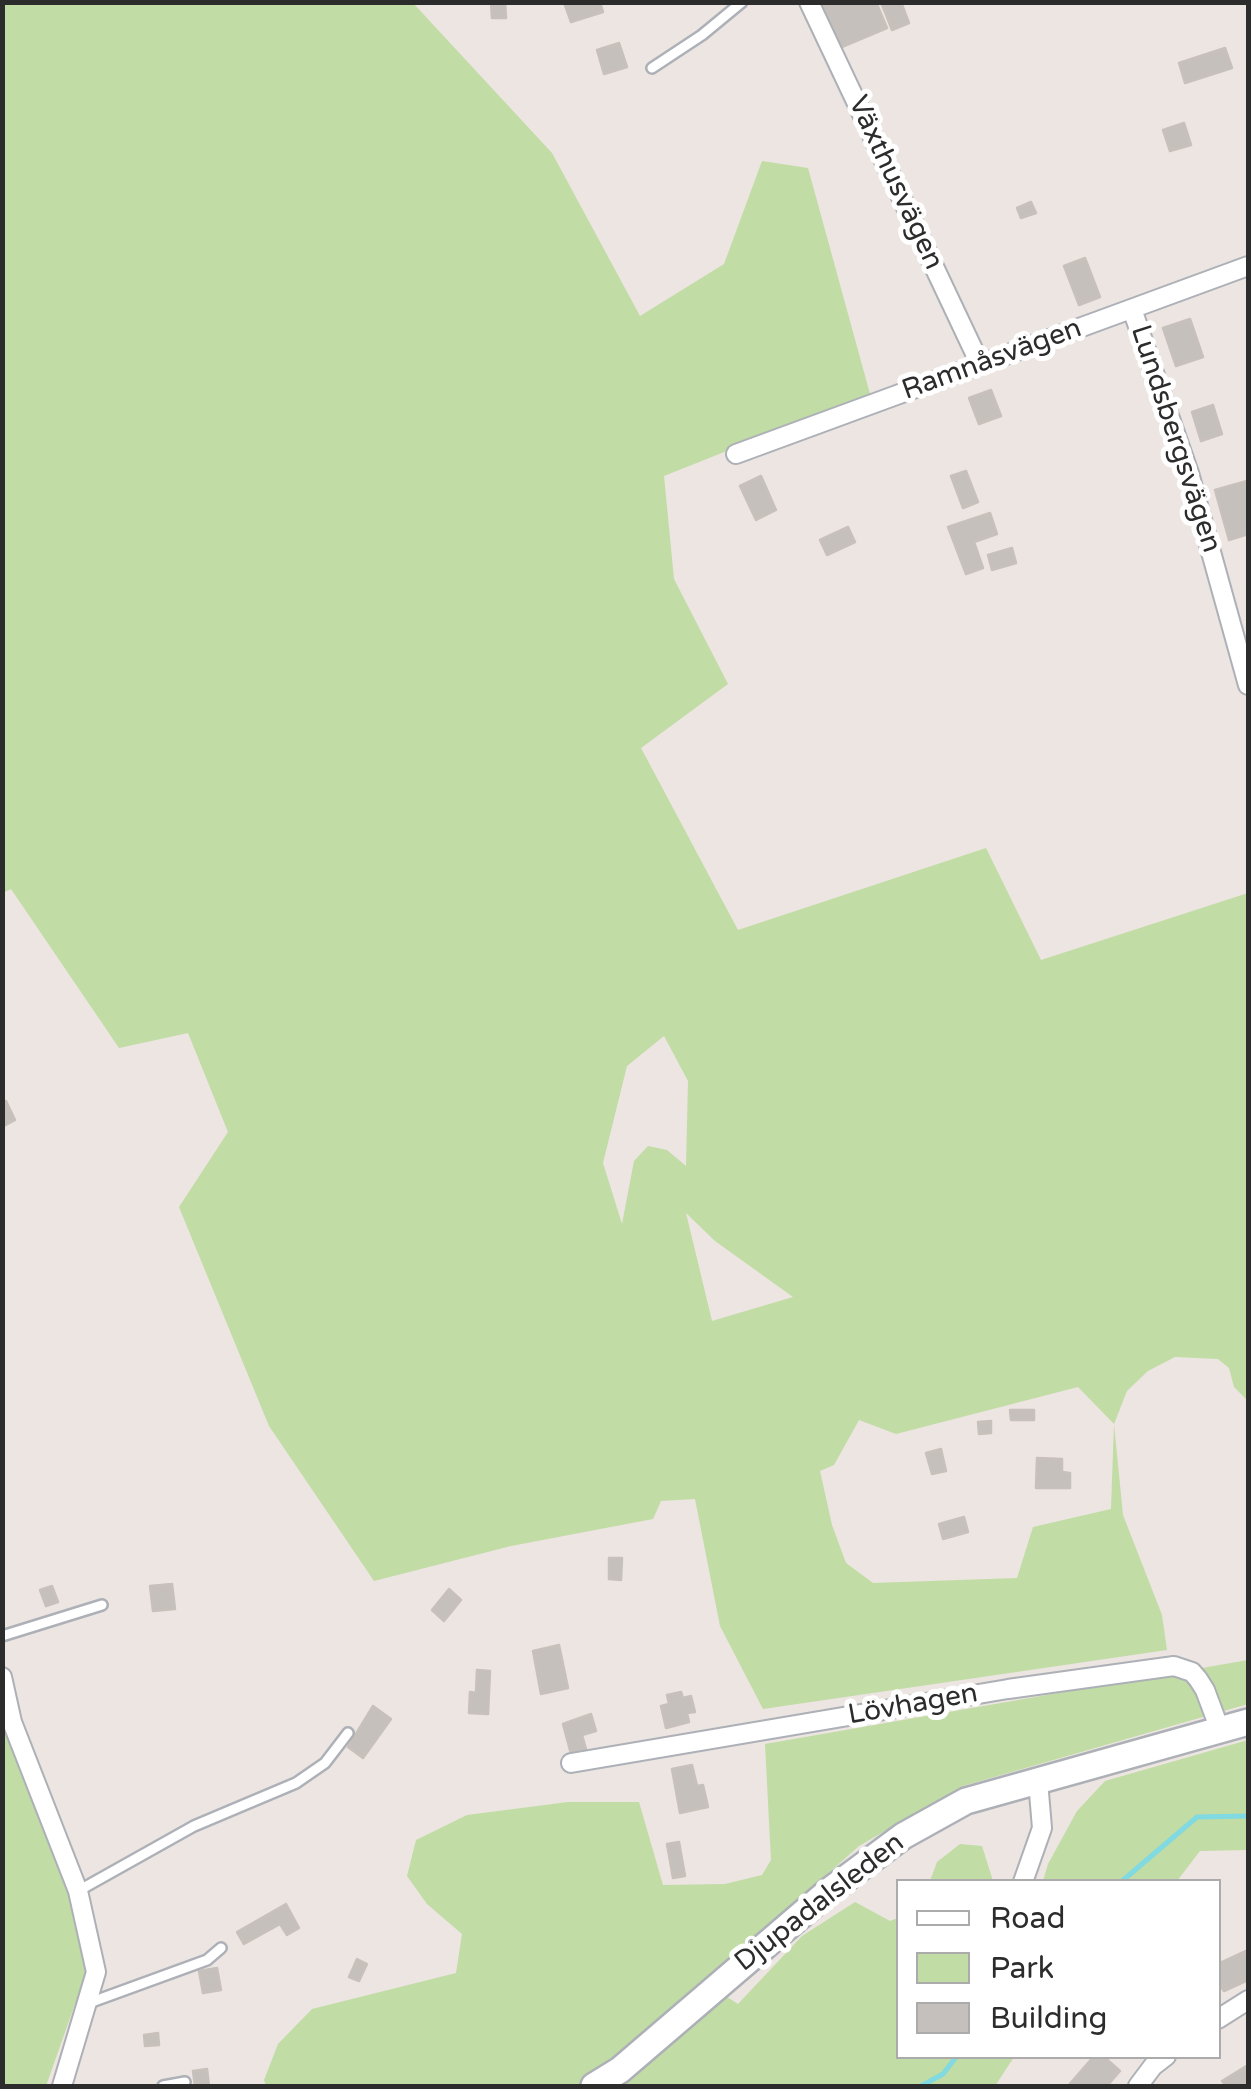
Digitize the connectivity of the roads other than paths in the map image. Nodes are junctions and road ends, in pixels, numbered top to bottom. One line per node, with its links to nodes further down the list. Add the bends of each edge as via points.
1 (742, 2): 3 (lane)
2 (809, 2): 6 (street, Växthusvägen)
3 (652, 68)
4 (1248, 266): 5 (street, Ramnåsvägen)
5 (1132, 309): 6 (street, Ramnåsvägen); 8 (street, Lundsbergsvägen, via 1189,473)
6 (980, 364): 7 (street, Ramnåsvägen)
7 (736, 454)
8 (1248, 685)
9 (102, 1606): 10 (lane)
10 (2, 1636)
11 (2, 1677): 18 (street, via 12,1722)
12 (1248, 1722): 13 (street, Djupadalsleden)
13 (1220, 1730): 15 (street, Lövhagen, via 1198,1679 1174,1666); 16 (street, Djupadalsleden)
14 (348, 1732): 18 (lane, via 324,1763 296,1783 194,1826)
15 (571, 1762)
16 (1038, 1782): 17 (street, via 1042,1828); 27 (street, Djupadalsleden, via 966,1801 903,1836)
17 (1024, 1879)
18 (78, 1890): 21 (street, via 96,1972)
19 (222, 1948): 21 (lane, via 207,1960)
20 (1248, 2000): 22 (street)
21 (89, 2003): 25 (street)
22 (1221, 2017)
23 (1154, 2060): 28 (street)
24 (185, 2082): 26 (lane)
25 (62, 2086)
26 (164, 2086)
27 (594, 2086)
28 (1138, 2086)

